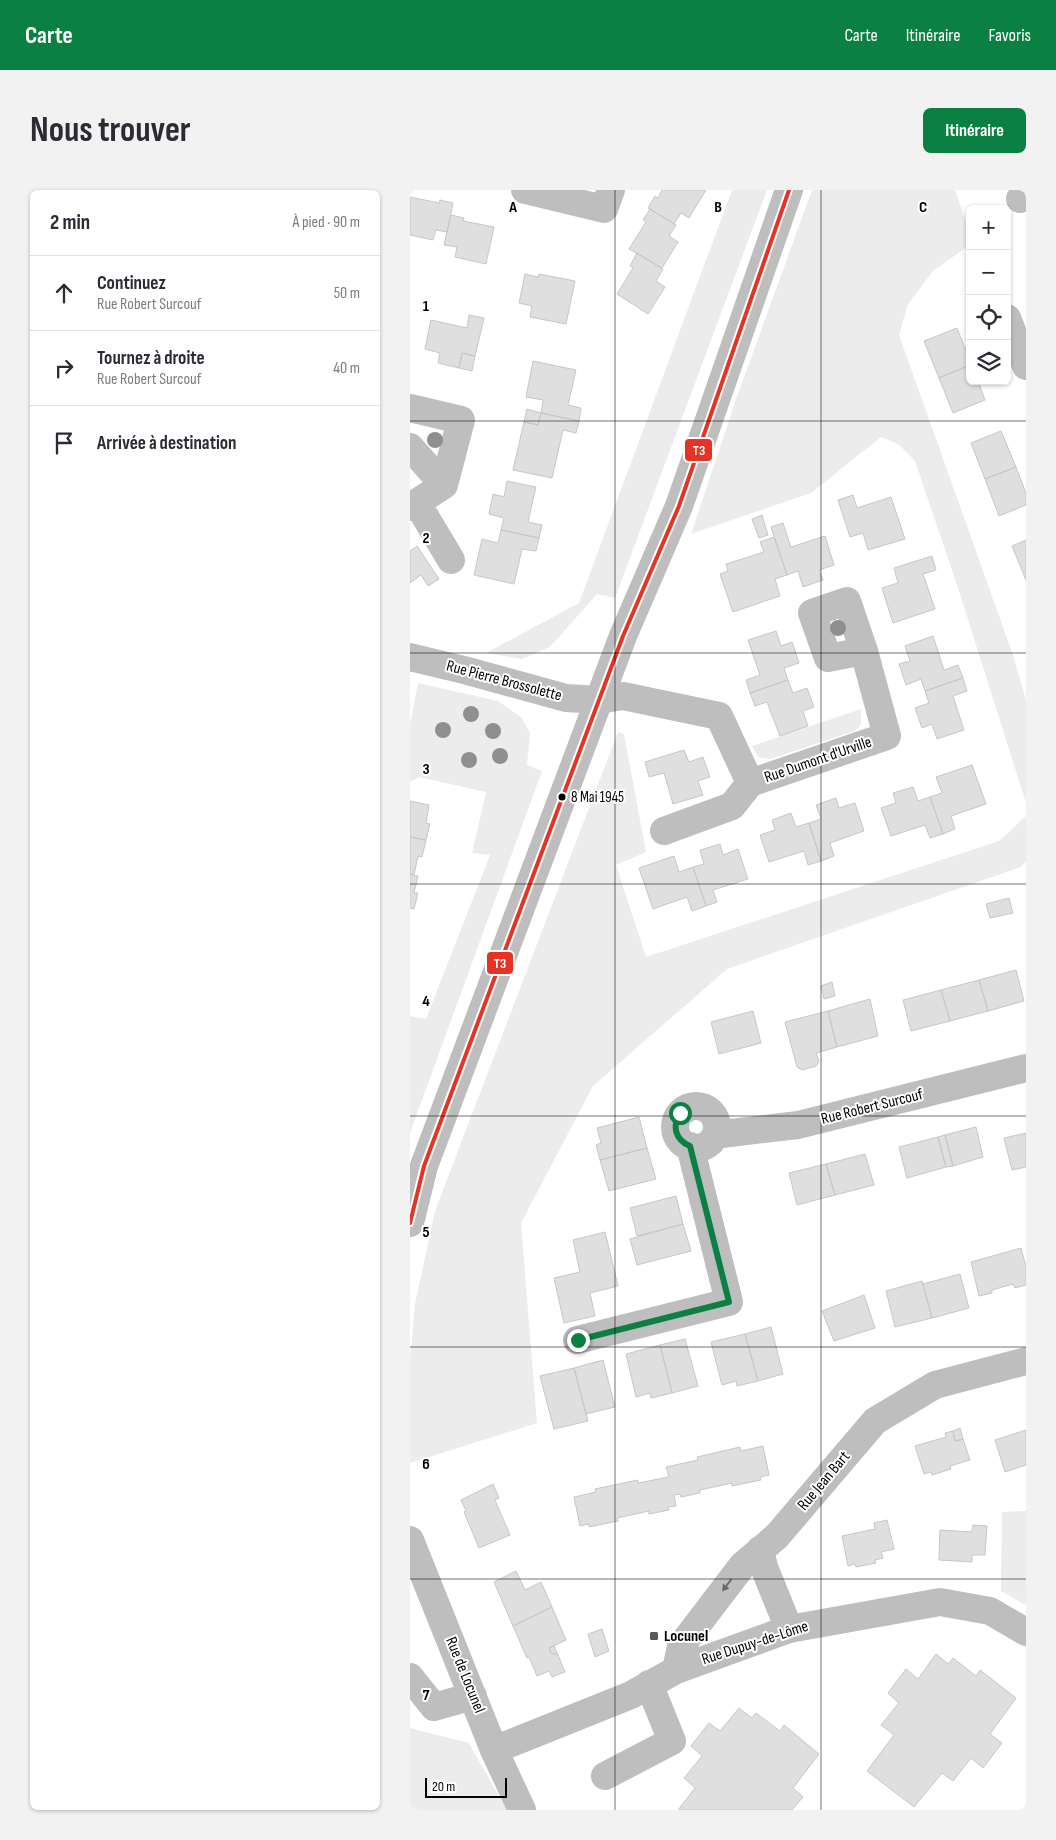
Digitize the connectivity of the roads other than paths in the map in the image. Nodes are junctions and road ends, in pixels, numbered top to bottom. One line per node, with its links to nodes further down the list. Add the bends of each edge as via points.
1 (524, 190): 3 (street)
2 (788, 190): 13 (street, via 679,506)
3 (607, 199)
4 (1011, 328): 5 (street)
5 (1026, 366)
6 (410, 408): 8 (street, via 461,420)
7 (410, 447): 8 (street)
8 (444, 485): 9 (street)
9 (414, 505): 10 (street)
10 (451, 560)
11 (864, 651): 14 (street, Rue Dumont d'Urville, via 887,736)
12 (410, 657): 13 (street, Rue Pierre Brossolette, via 559,696)
13 (599, 700): 14 (street, Rue Dumont d'Urville, via 623,696 719,716); 19 (street, via 424,1166)
14 (750, 783): 15 (street, Rue Dumont d'Urville, via 732,806)
15 (664, 831)
16 (1026, 1068): 17 (street, Rue Robert Surcouf, via 798,1125)
17 (717, 1132): 18 (street, via 704,1146); 18 (street, via 716,1118 711,1112 699,1106 686,1108 677,1119 676,1132 679,1139)
18 (690, 1146): 20 (street, via 729,1302)
19 (410, 1223)
20 (578, 1340)
21 (1026, 1361): 23 (street, Rue Jean Bart, via 935,1386 875,1421 777,1536)
22 (410, 1540): 29 (street, Rue de Locunel)
23 (760, 1550): 24 (street); 26 (street, Rue Jean Bart, one-way to 26, via 742,1566 681,1646)
24 (789, 1629): 25 (street, Rue Dupuy-de-Lôme, via 940,1602 990,1611); 26 (street, Rue Dupuy-de-Lôme)
25 (1026, 1632)
26 (676, 1670): 28 (street, Rue Dupuy-de-Lôme)
27 (410, 1677): 29 (street, via 434,1707)
28 (649, 1684): 30 (street, Rue Dupuy-de-Lôme, via 631,1695); 31 (street, via 672,1741)
29 (473, 1696): 30 (street, Rue de Locunel)
30 (494, 1750): 32 (street, Rue de Locunel)
31 (605, 1776)
32 (522, 1810)

